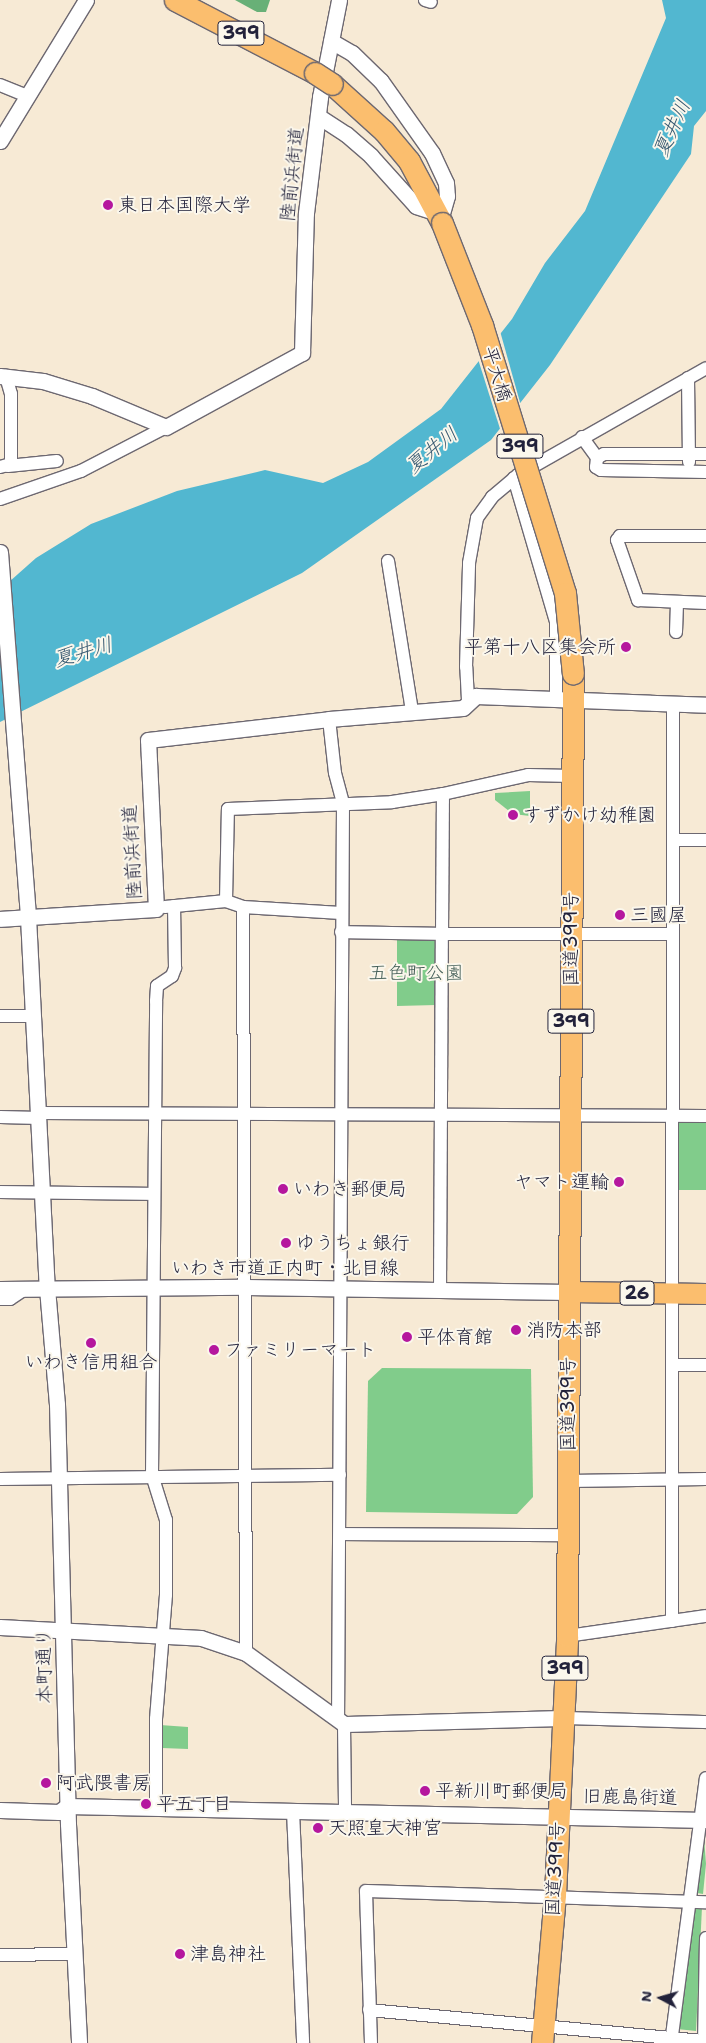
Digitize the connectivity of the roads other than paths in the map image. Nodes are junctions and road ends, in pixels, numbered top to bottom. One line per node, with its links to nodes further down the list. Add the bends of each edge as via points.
1 (86, 0): 6 (street)
2 (175, 0): 9 (highway, 399, via 317,75 384,131 409,161)
3 (339, 0): 4 (street, 陸前浜街道)
4 (331, 41): 7 (street, 陸前浜街道); 9 (street, via 352,53 381,81 432,153 446,183 447,196)
5 (0, 85): 6 (street)
6 (27, 96): 8 (street)
7 (318, 116): 9 (street, via 371,156 416,206); 13 (street, 陸前浜街道, via 306,213 302,353)
8 (0, 141)
9 (440, 219): 30 (highway, 平大橋 / 399, bridge, via 482,325 565,593)
10 (706, 368): 12 (street)
11 (3, 376): 13 (street, via 43,382 92,396); 19 (street, via 11,394 11,464)
12 (688, 378): 14 (street); 15 (street)
13 (166, 427): 23 (street, via 81,471)
14 (582, 437): 17 (street); 22 (street)
15 (689, 454): 16 (street); 17 (street, via 604,454); 20 (street)
16 (706, 454)
17 (597, 458): 20 (street, via 596,467 601,470)
18 (57, 461): 19 (street)
19 (4, 467)
20 (689, 472): 21 (street)
21 (706, 472)
22 (514, 478): 31 (street, via 492,497 477,518 469,563); 32 (street, via 556,622)
23 (0, 499)
24 (706, 536): 27 (street, via 620,536 618,540 638,600)
25 (0, 552): 47 (street)
26 (388, 561): 35 (street)
27 (677, 602): 28 (street); 29 (street)
28 (706, 603)
29 (676, 632)
30 (573, 674): 32 (highway, 国道399号 / 399)
31 (468, 700): 32 (street, via 476,696); 35 (street, 陸前浜街道, via 463,708)
32 (564, 700): 34 (street); 37 (highway, 国道399号 / 399)
33 (706, 705): 34 (street)
34 (673, 706): 40 (street)
35 (412, 711): 36 (street, 陸前浜街道)
36 (329, 719): 39 (street, via 335,774); 45 (street, 陸前浜街道, via 148,740)
37 (572, 776): 38 (street, via 528,775); 50 (highway, 国道399号 / 399)
38 (443, 794): 39 (street, via 392,802); 51 (street)
39 (343, 803): 42 (street, via 228,809); 46 (street)
40 (674, 840): 41 (street); 52 (street)
41 (706, 840)
42 (226, 900): 43 (street); 44 (street)
43 (174, 906): 45 (street); 55 (street, via 176,968 172,976 157,986)
44 (243, 907): 46 (street); 56 (street)
45 (156, 908): 47 (street, 陸前浜街道)
46 (341, 913): 49 (street)
47 (28, 917): 48 (street, 陸前浜街道); 54 (street)
48 (0, 919)
49 (341, 932): 51 (street); 57 (street)
50 (571, 932): 51 (street); 52 (street); 60 (highway, 国道399号 / 399)
51 (442, 934): 59 (street)
52 (673, 934): 63 (street)
53 (0, 1016): 54 (street)
54 (34, 1016): 58 (street)
55 (155, 1114): 56 (street); 58 (street); 66 (street)
56 (245, 1114): 57 (street); 67 (street)
57 (341, 1114): 59 (street); 71 (street)
58 (40, 1115): 62 (street); 65 (street)
59 (441, 1116): 60 (street); 72 (street)
60 (571, 1116): 63 (street); 73 (highway, 国道399号 / 399)
61 (706, 1116): 63 (street)
62 (0, 1117)
63 (671, 1117): 74 (street)
64 (0, 1192): 65 (street)
65 (43, 1192): 66 (street); 68 (street)
66 (154, 1194): 69 (street)
67 (246, 1287): 69 (street, いわき市道正内町・北目線); 71 (street, いわき市道正内町・北目線); 79 (street)
68 (47, 1288): 69 (street, いわき市道正内町・北目線); 70 (street, いわき市道正内町・北目線); 81 (street, 本町通り)
69 (154, 1288): 78 (street)
70 (6, 1289)
71 (340, 1289): 72 (street, いわき市道正内町・北目線); 80 (street)
72 (440, 1289): 73 (street, いわき市道正内町・北目線)
73 (568, 1292): 74 (main road, 26); 85 (highway, 国道399号 / 399)
74 (671, 1294): 75 (main road, 26); 76 (street)
75 (706, 1294)
76 (672, 1365): 77 (street); 83 (street)
77 (706, 1365)
78 (152, 1475): 79 (street); 81 (street); 92 (street, via 166,1520 166,1595)
79 (246, 1475): 80 (street); 94 (street)
80 (340, 1475): 86 (street)
81 (59, 1478): 82 (street); 91 (street, 本町通り)
82 (0, 1479)
83 (673, 1479): 84 (street); 85 (street); 89 (street)
84 (706, 1479)
85 (568, 1481): 87 (highway, 国道399号 / 399)
86 (340, 1534): 87 (street); 96 (street)
87 (568, 1535): 93 (highway, 国道399号 / 399)
88 (706, 1616): 89 (street)
89 (672, 1621): 93 (street)
90 (0, 1627): 91 (street)
91 (63, 1630): 92 (street); 99 (street, 本町通り)
92 (161, 1634): 94 (street, via 201,1638); 100 (street, via 156,1719)
93 (567, 1636): 95 (highway, 国道399号 / 399)
94 (246, 1653): 96 (street)
95 (564, 1718): 96 (street); 97 (street); 104 (highway, 国道399号 / 399)
96 (341, 1722): 103 (street)
97 (706, 1722)
98 (706, 1778): 105 (street)
99 (67, 1806): 100 (street, 旧鹿島街道); 101 (street, 旧鹿島街道, via 59,1812); 110 (street, 本町通り)
100 (156, 1809): 102 (street, 旧鹿島街道)
101 (0, 1810)
102 (292, 1811): 103 (street, 旧鹿島街道); 117 (street)
103 (345, 1812): 104 (street, 旧鹿島街道)
104 (558, 1816): 105 (street, 旧鹿島街道); 106 (highway, 国道399号 / 399)
105 (703, 1819): 107 (street)
106 (555, 1895): 107 (street); 112 (street, via 366,1890); 113 (highway, 国道399号 / 399)
107 (691, 1901): 108 (street); 114 (street)
108 (706, 1902)
109 (706, 1938): 115 (street)
110 (73, 1954): 111 (street); 116 (street, 本町通り)
111 (0, 1955)
112 (369, 2010): 113 (street); 118 (street)
113 (543, 2034): 114 (street)
114 (672, 2041): 115 (street)
115 (705, 2042)
116 (79, 2043)
117 (303, 2043)
118 (371, 2043)

